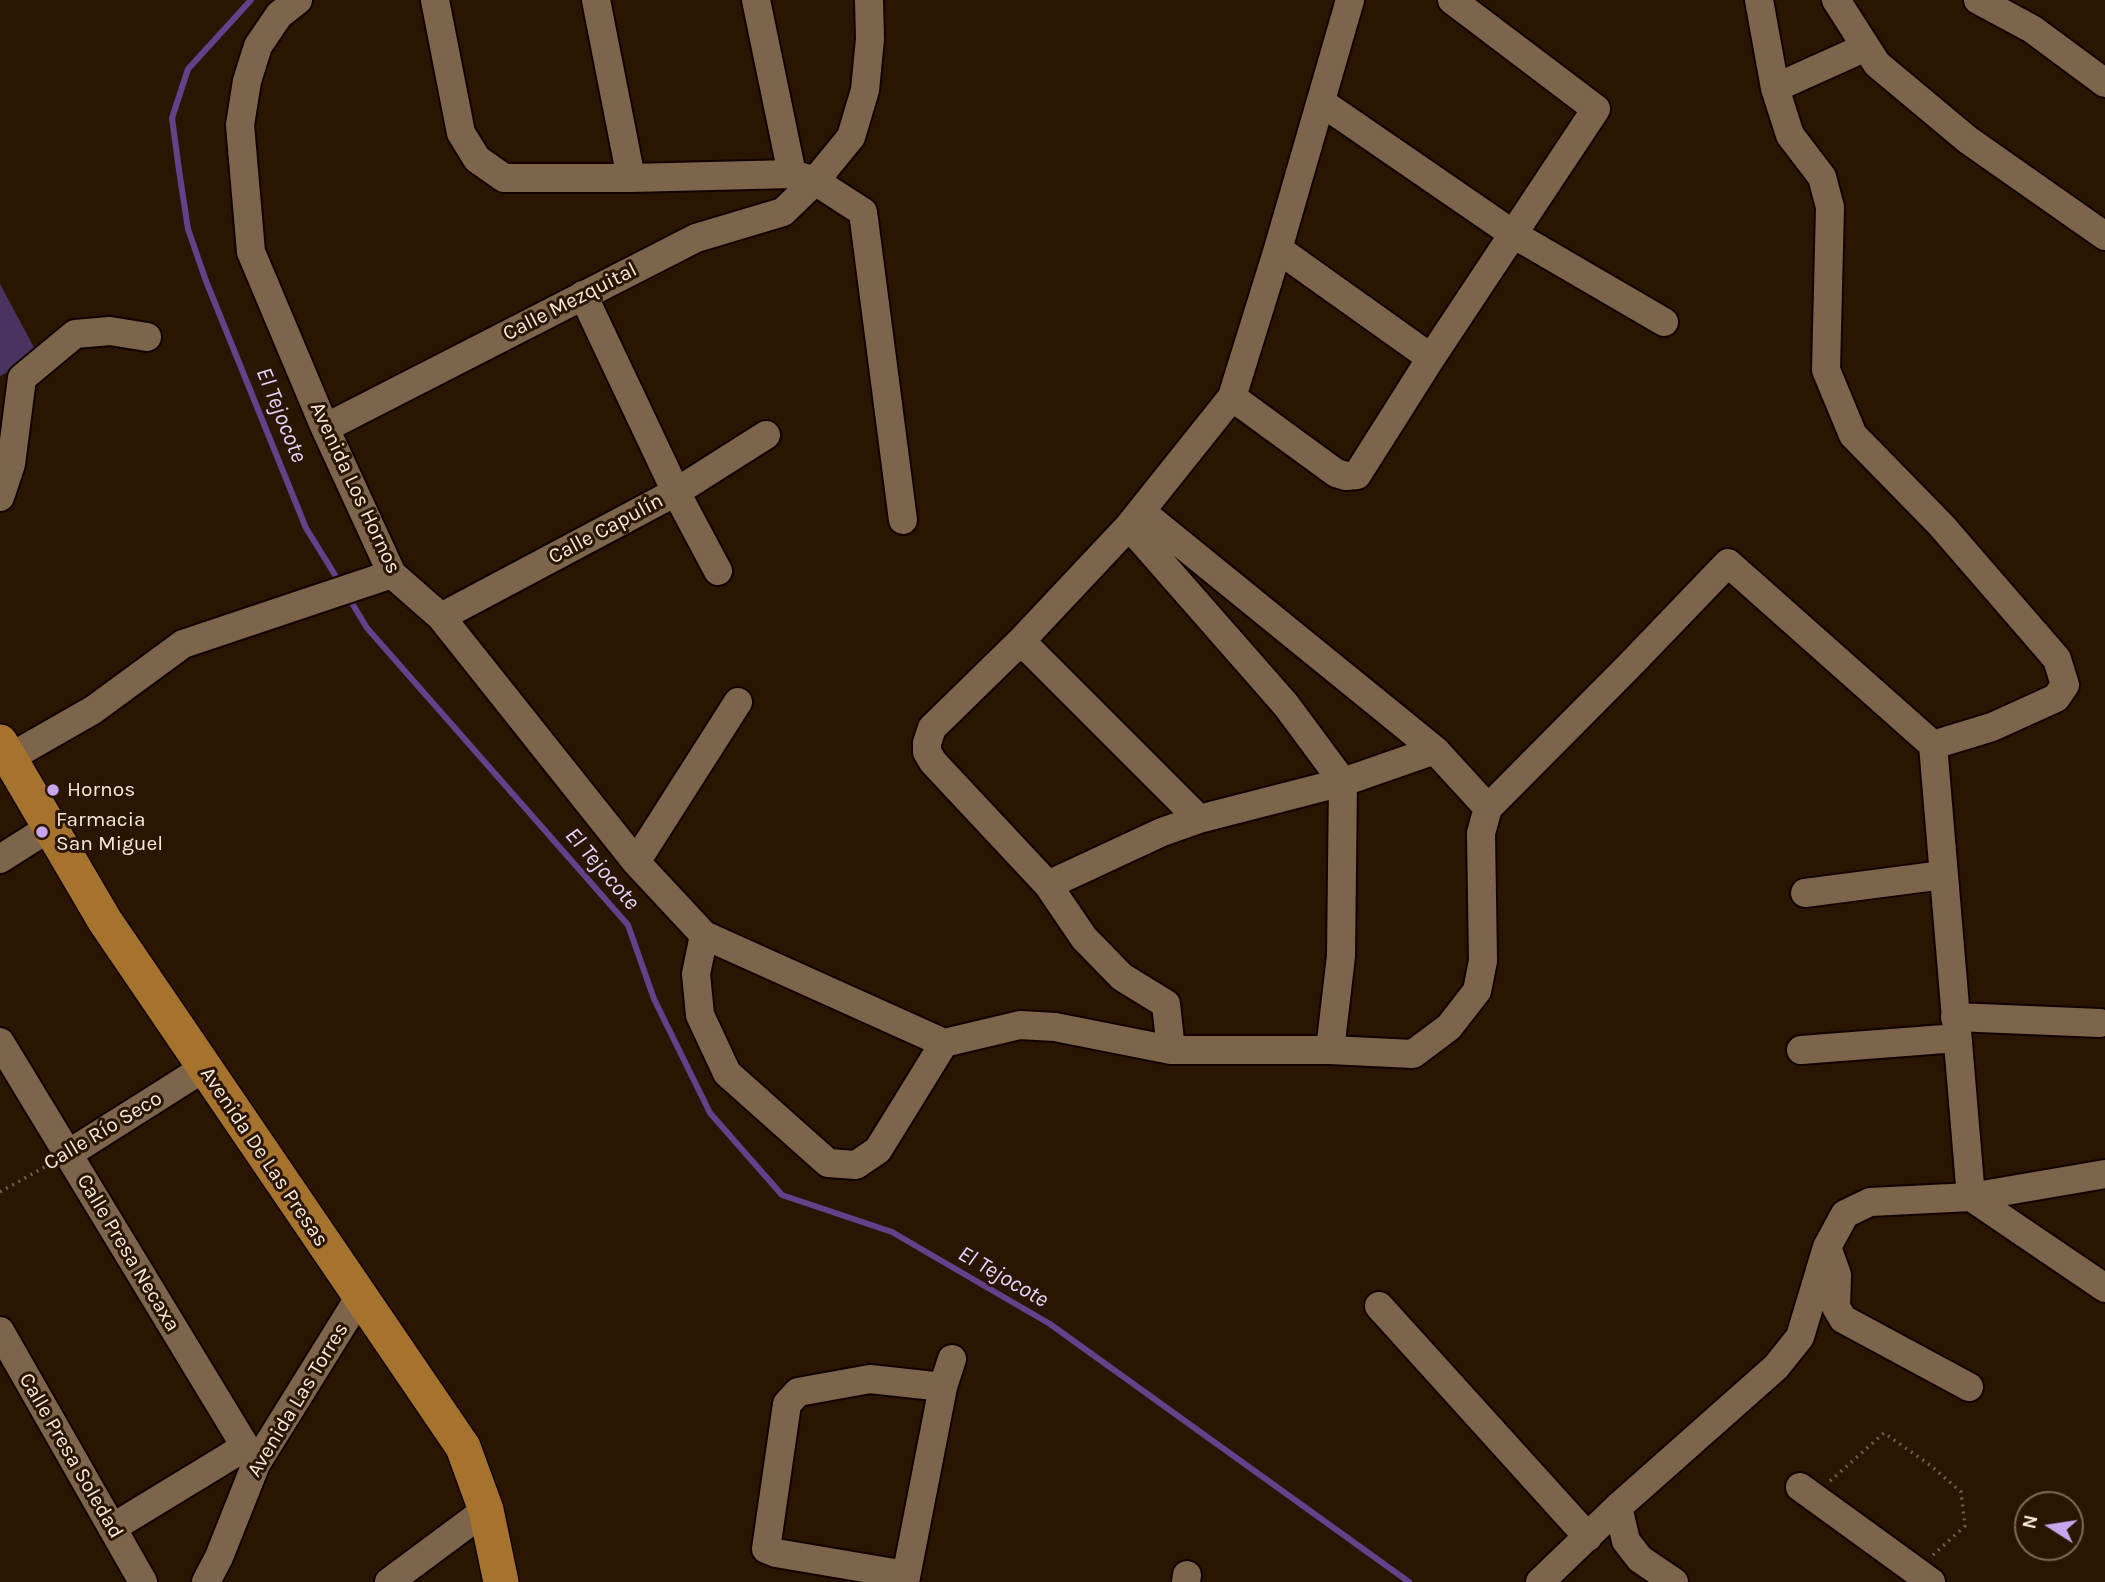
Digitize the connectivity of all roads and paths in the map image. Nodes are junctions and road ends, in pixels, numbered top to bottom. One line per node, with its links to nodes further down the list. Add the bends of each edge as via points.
1 (298, 0): 25 (street, Avenida Los Hornos, via 279,15 258,46 240,125 251,252)
2 (435, 0): 15 (street, via 461,133 477,159 504,178)
3 (596, 0): 15 (street)
4 (756, 0): 16 (street)
5 (869, 0): 16 (street, Calle Mezquital, via 865,90 851,137)
6 (1350, 0): 14 (street)
7 (1451, 0): 17 (street, via 1596,109)
8 (1759, 0): 13 (street)
9 (1836, 0): 11 (street)
10 (1978, 0): 12 (street, via 2032,29)
11 (1866, 47): 13 (street); 18 (street, via 1877,64 1968,140)
12 (2105, 83)
13 (1775, 88): 36 (street, via 1790,135 1822,177 1830,207 1826,370 1853,435 1941,525 2057,659 2065,685 2056,698 1992,727)
14 (1321, 102): 17 (street); 19 (street)
15 (631, 178): 16 (street)
16 (803, 178): 20 (street, Calle Mezquital, via 783,212 696,238); 30 (street, via 863,212)
17 (1513, 234): 21 (street); 23 (street)
18 (2105, 236)
19 (1278, 249): 23 (street); 24 (street)
20 (583, 295): 25 (street, Calle Mezquital); 27 (street)
21 (1664, 322)
22 (147, 337): 28 (street, via 110,331 75,334 22,378 11,464)
23 (1431, 358): 24 (street, via 1357,475 1336,473)
24 (1232, 397): 29 (street)
25 (325, 428): 32 (street, Avenida Los Hornos)
26 (766, 435): 27 (street, Calle Capulín)
27 (676, 492): 31 (street); 33 (street, Calle Capulín)
28 (0, 497)
29 (1135, 519): 34 (street); 38 (street); 39 (street)
30 (904, 520)
31 (718, 571)
32 (391, 574): 33 (street, Avenida Los Hornos); 37 (street, via 183,644 93,710)
33 (441, 617): 44 (street, Avenida Los Hornos)
34 (1021, 641): 41 (street); 46 (street, via 932,728 927,752)
35 (738, 702): 44 (street)
36 (1933, 746): 40 (street, via 1727,563); 45 (street)
37 (5, 750): 42 (main road, Avenida De Las Presas)
38 (1435, 750): 39 (street); 40 (street)
39 (1343, 782): 41 (street); 55 (street, via 1342,956)
40 (1488, 808): 55 (street, via 1481,833 1483,961 1477,991 1449,1027 1413,1054)
41 (1199, 819): 46 (street)
42 (49, 828): 43 (street); 56 (main road, Avenida De Las Presas)
43 (0, 859)
44 (636, 862): 48 (street, Avenida Los Hornos)
45 (1944, 875): 47 (street); 50 (street)
46 (1048, 886): 54 (street, via 1084,938 1122,978 1166,1004)
47 (1805, 893)
48 (704, 935): 52 (street); 52 (street, via 696,974 700,1015 727,1073 828,1163 856,1165 878,1150)
49 (2099, 1023): 50 (street)
50 (1956, 1027): 53 (street); 60 (street)
51 (0, 1042): 57 (street, Calle Presa Necaxa)
52 (944, 1043): 54 (street, via 1020,1025 1055,1027)
53 (1801, 1049)
54 (1171, 1050): 55 (street)
55 (1330, 1050)
56 (204, 1068): 57 (street, Calle Río Seco); 63 (main road, Avenida De Las Presas)
57 (68, 1154): 59 (path, Calle Río Seco); 69 (street, Calle Presa Necaxa)
58 (2105, 1174): 60 (street)
59 (0, 1192)
60 (1970, 1197): 61 (street, via 1870,1202 1845,1214); 62 (street)
61 (1827, 1247): 68 (street, via 1837,1275 1836,1307 1843,1320); 71 (street, via 1800,1337 1776,1367)
62 (2105, 1288)
63 (359, 1298): 69 (street, Avenida Las Torres); 72 (main road, Avenida De Las Presas, via 463,1447)
64 (1379, 1306): 74 (street)
65 (0, 1331): 73 (street, Calle Presa Soledad)
66 (952, 1359): 67 (street)
67 (943, 1387): 76 (street); 76 (street, via 870,1379 798,1392 787,1404 766,1549)
68 (1969, 1387)
69 (251, 1455): 73 (street); 78 (street, Avenida Las Torres, via 219,1557)
70 (1806, 1492): 75 (street); 75 (path, via 1884,1433 1930,1465 1961,1492 1965,1526)
71 (1618, 1507): 74 (street); 82 (street, via 1626,1541 1640,1559)
72 (486, 1510): 79 (street); 80 (main road, Avenida De Las Presas)
73 (112, 1528): 77 (street, Calle Presa Soledad)
74 (1588, 1537): 81 (street)
75 (1923, 1577)
76 (906, 1579)
77 (143, 1582)
78 (206, 1582)
79 (389, 1582)
80 (501, 1582)
81 (1540, 1582)
82 (1674, 1582)

